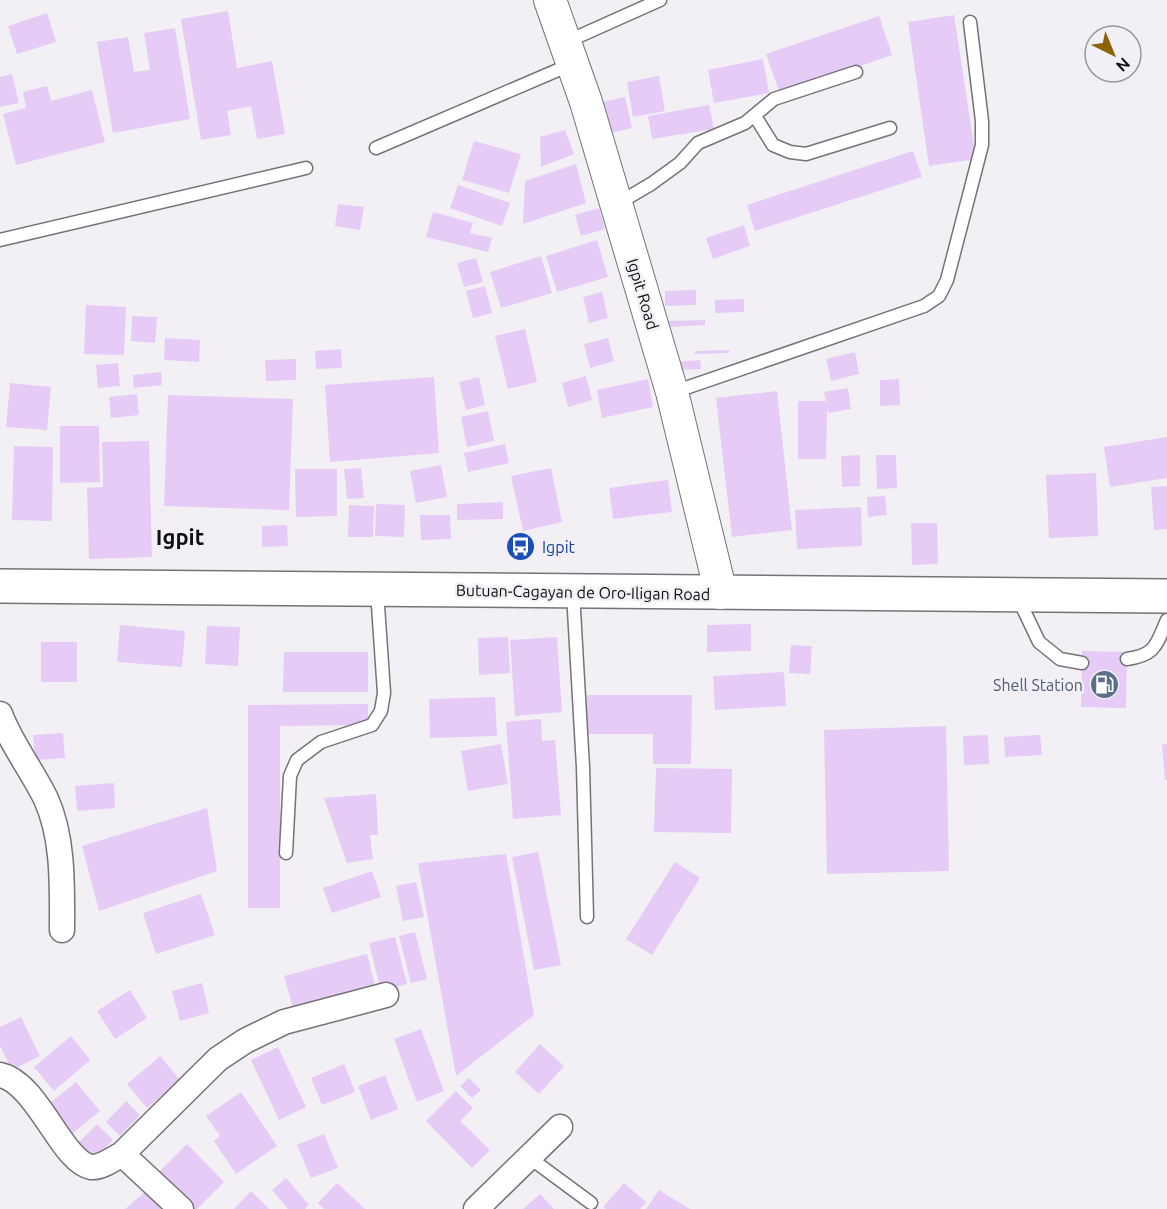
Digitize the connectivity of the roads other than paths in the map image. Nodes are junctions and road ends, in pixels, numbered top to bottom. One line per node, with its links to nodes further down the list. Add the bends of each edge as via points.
1 (550, 0): 4 (street, Igpit Road)
2 (660, 0): 4 (lane)
3 (970, 22): 12 (lane, via 982,145 947,280 939,296 924,306)
4 (569, 53): 8 (lane); 10 (street, Igpit Road)
5 (856, 72): 6 (lane, via 774,99)
6 (755, 116): 7 (lane, via 773,145 806,154); 10 (lane, via 698,143 680,163)
7 (890, 128)
8 (376, 148)
9 (306, 168): 11 (lane)
10 (616, 204): 12 (street, Igpit Road)
11 (0, 240)
12 (672, 392): 16 (street, Igpit Road)
13 (0, 586): 14 (highway, Butuan-Cagayan de Oro-Iligan Road)
14 (376, 590): 15 (highway, Butuan-Cagayan de Oro-Iligan Road); 23 (lane, via 384,693 381,711 372,725 321,742 297,760 290,776)
15 (573, 592): 16 (highway, Butuan-Cagayan de Oro-Iligan Road); 24 (lane)
16 (721, 593): 17 (highway, Butuan-Cagayan de Oro-Iligan Road)
17 (1017, 595): 18 (highway, Butuan-Cagayan de Oro-Iligan Road); 21 (lane, via 1039,642 1060,659)
18 (1167, 596)
19 (1167, 620): 20 (lane, via 1152,650 1144,657)
20 (1127, 659)
21 (1082, 663)
22 (0, 714): 25 (street, via 47,802 57,831)
23 (286, 853)
24 (587, 917)
25 (62, 930)
26 (386, 995): 29 (street, via 284,1022 245,1041 218,1059)
27 (0, 1075): 29 (street, via 21,1086 81,1162 92,1167 103,1165)
28 (560, 1127): 30 (street)
29 (122, 1154): 33 (street)
30 (530, 1158): 31 (lane); 32 (street)
31 (591, 1203)
32 (490, 1205)
33 (181, 1209)

